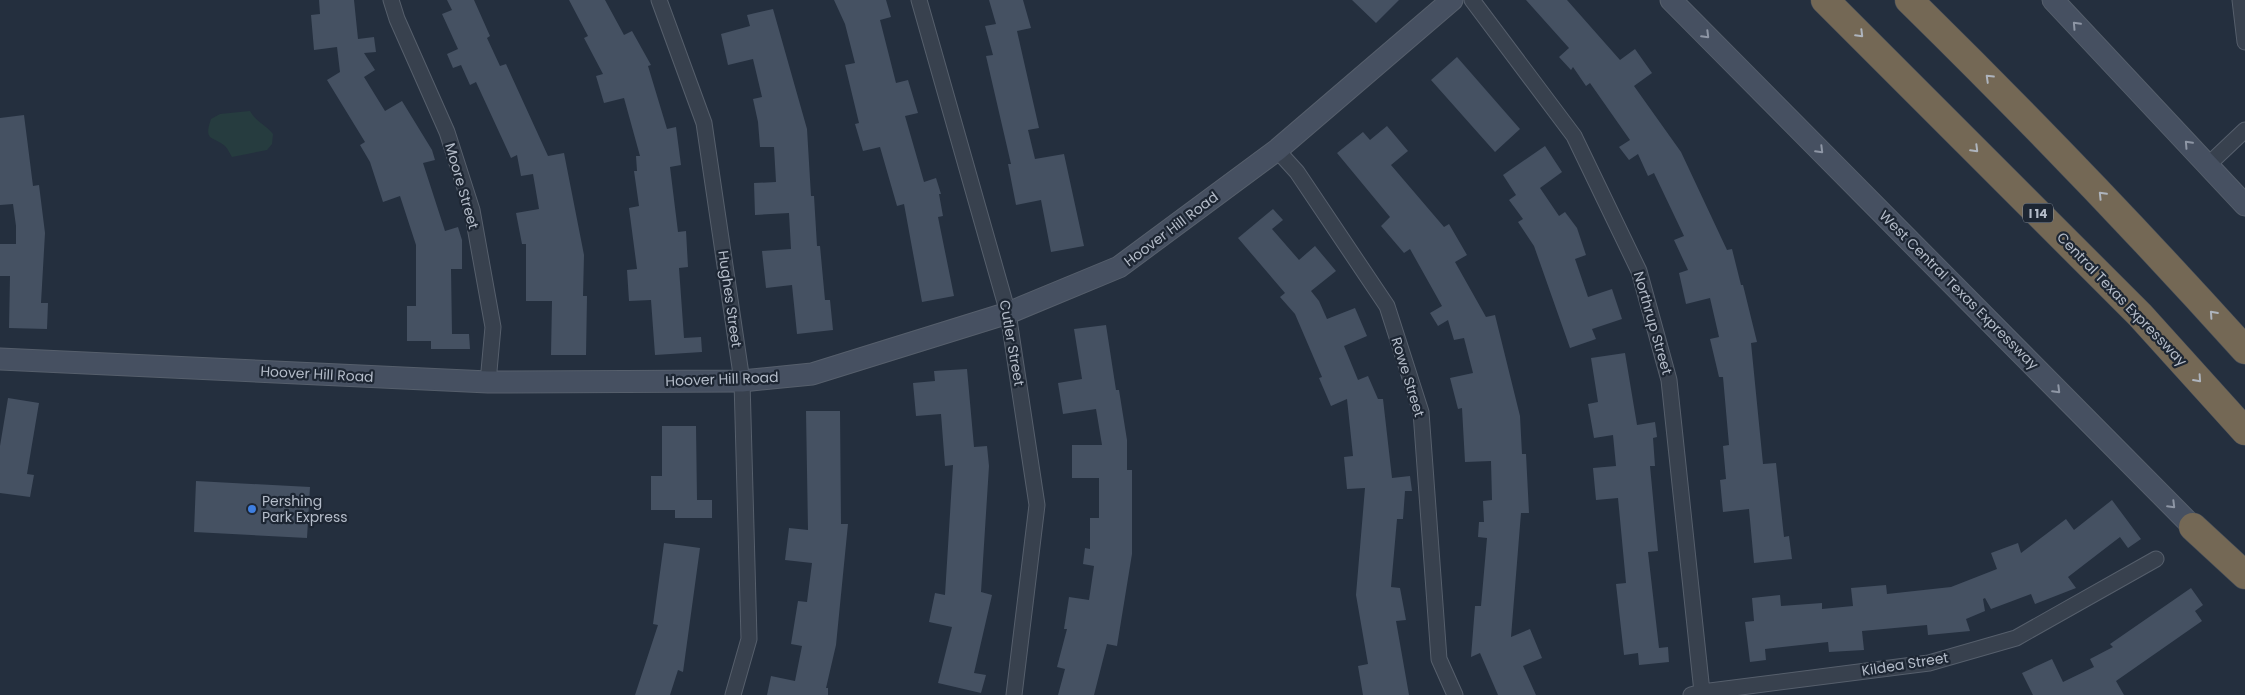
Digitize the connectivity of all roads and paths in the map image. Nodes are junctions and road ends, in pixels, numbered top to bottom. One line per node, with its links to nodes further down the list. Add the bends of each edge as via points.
1 (391, 0): 19 (street, Moore Street, via 447,132 472,210 493,327)
2 (659, 0): 20 (street, Hughes Street, via 704,123)
3 (919, 0): 16 (street, Cutler Street)
4 (1452, 0): 13 (street, Hoover Hill Road)
5 (1472, 0): 26 (street, Northrup Street, via 1574,136 1639,271 1669,380)
6 (1671, 0): 22 (street, West Central Texas Expressway, one-way to 22)
7 (1826, 0): 21 (highway, Central Texas Expressway / I 14, one-way to 21, via 2140,315)
8 (1909, 0): 17 (highway, one-way to 8, via 2146,240)
9 (2052, 0): 14 (street, one-way to 9)
10 (2240, 0): 11 (street)
11 (2245, 42)
12 (2245, 130): 14 (street)
13 (1277, 150): 16 (street, Hoover Hill Road, via 1119,267); 29 (street, Rowe Street, via 1297,172 1387,306 1421,412 1439,659)
14 (2208, 165): 15 (street)
15 (2245, 205)
16 (1008, 312): 20 (street, Hoover Hill Road, via 812,374); 28 (street, Cutler Street, via 1037,505)
17 (2245, 350)
18 (0, 359): 19 (street, Hoover Hill Road)
19 (488, 382): 20 (street, Hoover Hill Road)
20 (742, 382): 27 (street, Hughes Street, via 749,639)
21 (2245, 431)
22 (2193, 527): 24 (highway); 25 (street, West Central Texas Expressway)
23 (2156, 559): 26 (street, Kildea Street, via 2016,638 1929,663)
24 (2245, 575)
25 (2245, 582)
26 (1697, 693)
27 (733, 695)
28 (1014, 695)
29 (1455, 695)

